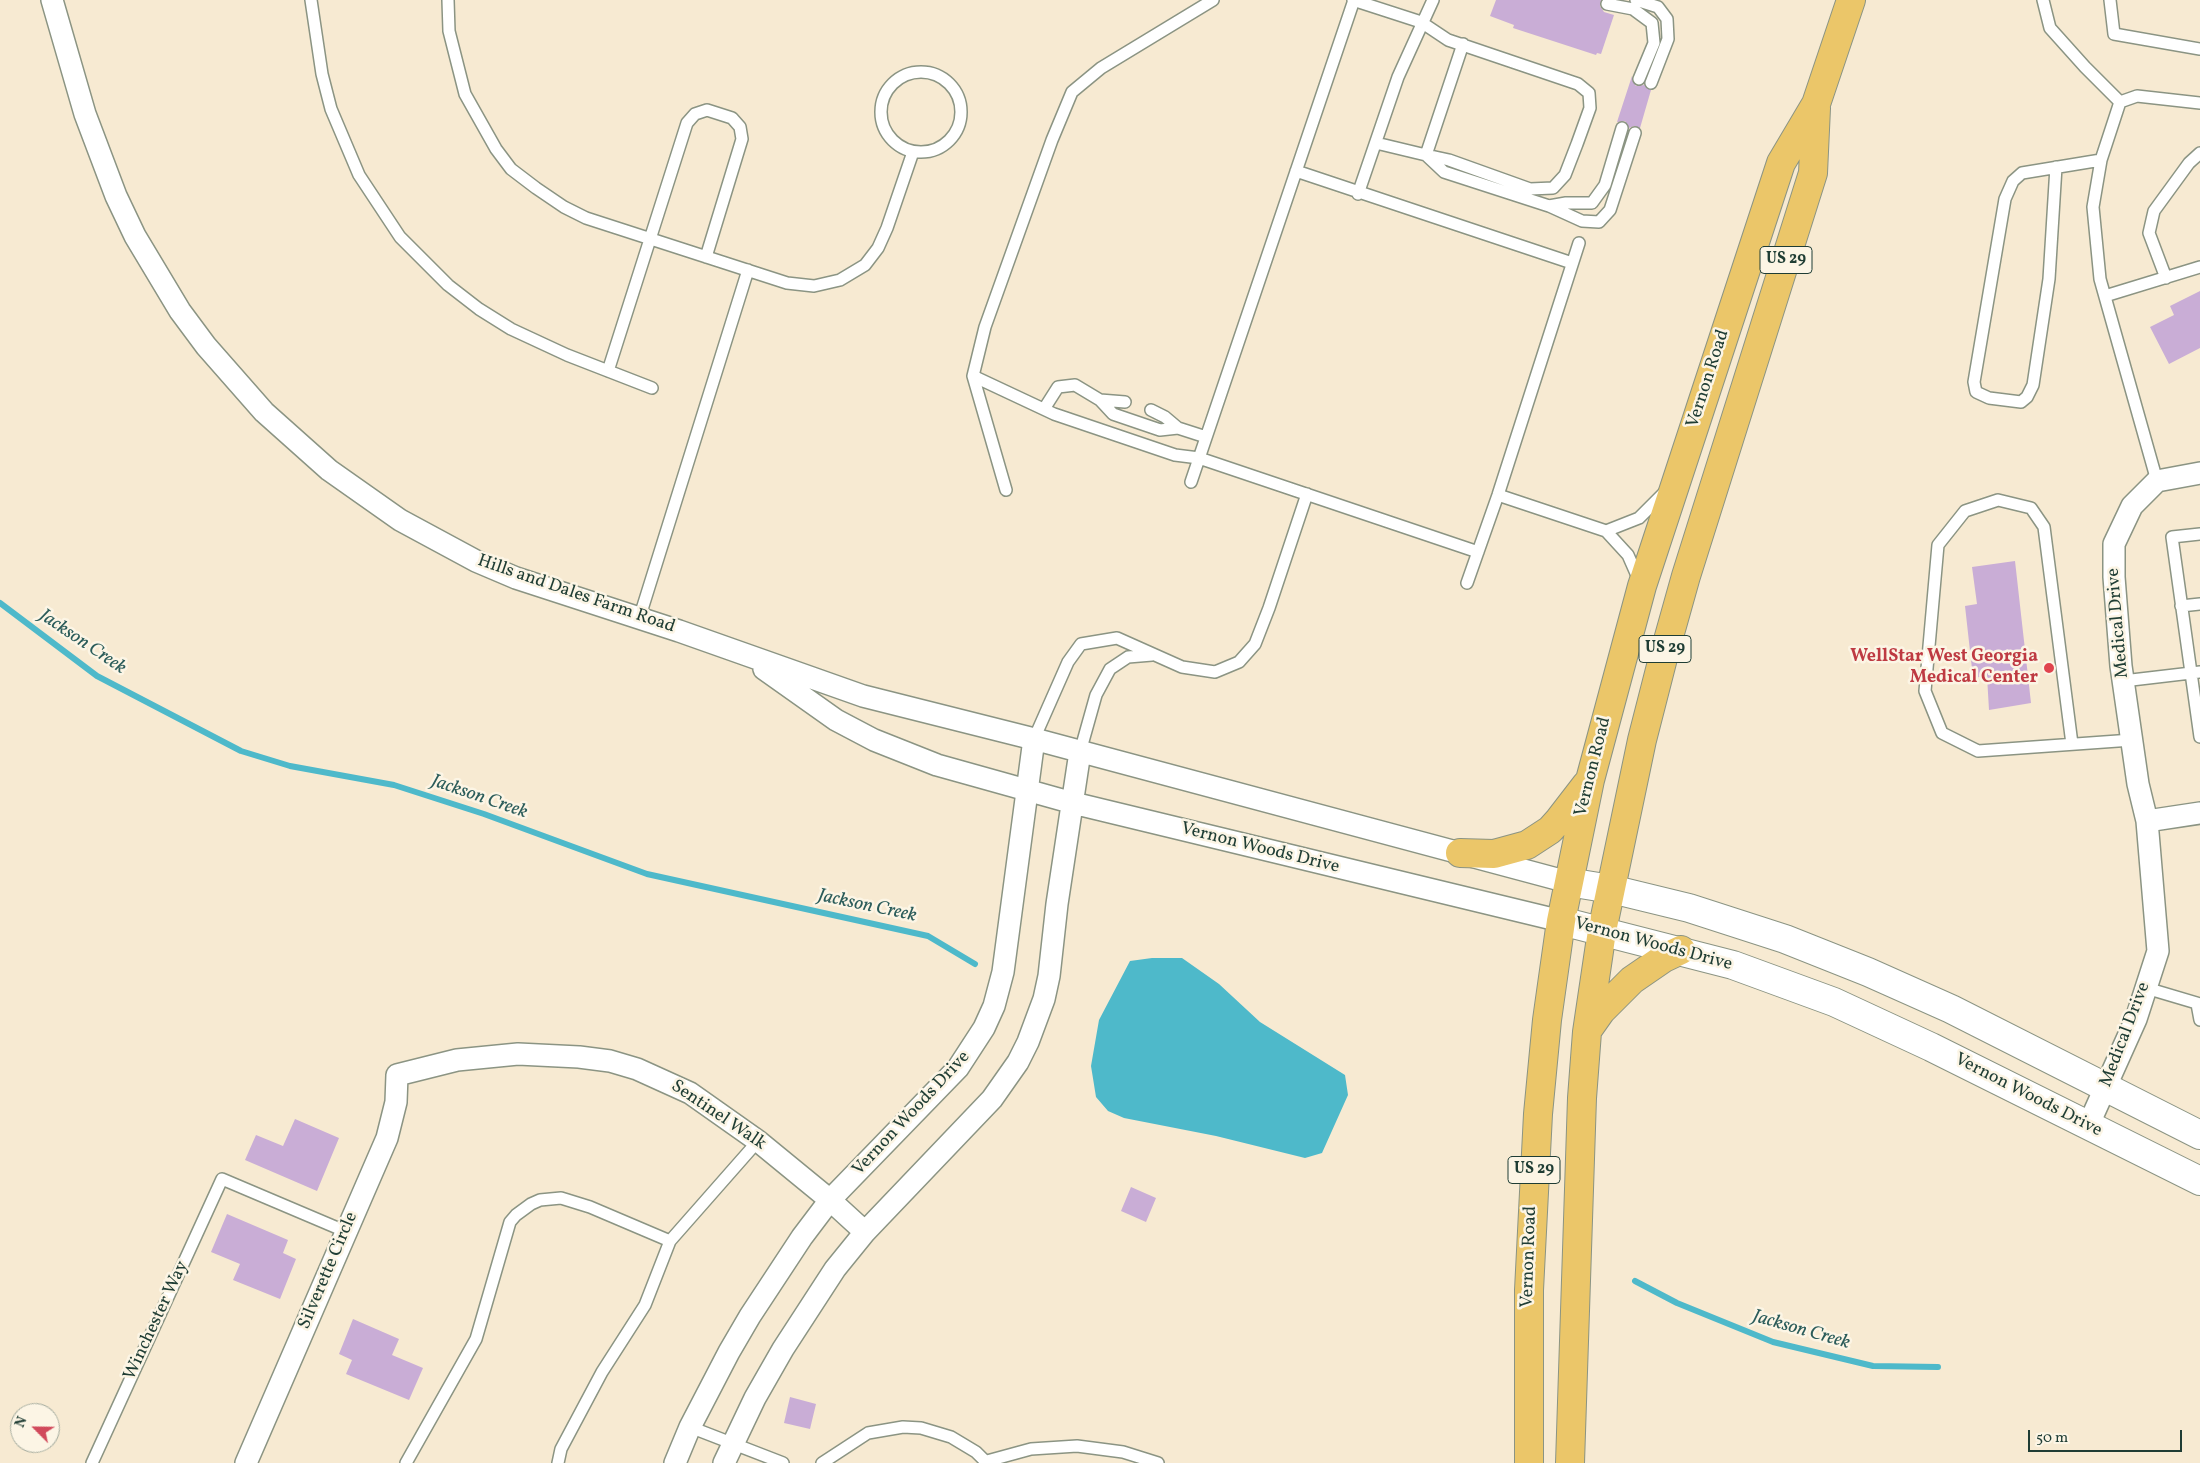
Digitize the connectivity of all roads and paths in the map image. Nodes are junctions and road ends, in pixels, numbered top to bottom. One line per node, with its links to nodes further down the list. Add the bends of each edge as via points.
1 (52, 0): 63 (street, Hills and Dales Farm Road, via 99,155 135,236 185,318 264,412 316,459 364,496 438,542 516,578)
2 (311, 0): 39 (lane, via 322,74 335,117 358,175 400,237 448,285 487,314 539,343)
3 (448, 0): 31 (lane, via 449,31 465,94 496,149 512,169 564,208)
4 (1213, 0): 40 (lane, via 1101,68 1072,92 988,318)
5 (1353, 0): 12 (lane); 28 (lane)
6 (1432, 0): 12 (lane)
7 (1636, 0): 16 (lane, via 1658,7 1667,19 1668,38)
8 (1851, 0): 19 (main road, Vernon Road / US 29)
9 (2042, 0): 17 (lane, via 2050,28)
10 (2110, 0): 14 (lane, via 2114,34)
11 (1606, 4): 15 (lane, via 1633,9 1652,23 1654,43)
12 (1422, 22): 13 (lane, via 1448,40); 22 (lane, via 1398,77)
13 (1463, 44): 25 (lane); 25 (lane, via 1578,84 1590,92 1590,108 1565,175 1553,188 1530,189)
14 (2200, 49)
15 (1639, 79)
16 (1651, 83)
17 (2120, 102): 18 (lane, via 2137,96); 26 (lane)
18 (2200, 103)
19 (1816, 104): 52 (main road, Vernon Road / US 29, via 1781,162); 80 (main road, Vernon Road / US 29, via 1813,173 1686,576 1642,740)
20 (1622, 128): 30 (lane, via 1605,185 1592,203)
21 (1635, 134): 30 (lane, via 1610,210 1599,222 1582,221)
22 (1376, 143): 25 (lane); 29 (lane)
23 (913, 152): 23 (lane, via 894,143 886,133 880,107 892,83 916,72 929,72 952,86 961,110 960,124 944,145 932,151); 36 (lane, via 887,228 865,265 840,280 814,286)
24 (2200, 153): 37 (lane, via 2154,211 2149,233)
25 (1426, 154): 30 (lane, via 1444,172)
26 (2101, 160): 27 (lane); 38 (lane, via 2093,207 2100,279)
27 (2056, 168): 27 (lane, via 2022,173 2013,181 2005,199 1974,382 1976,392 1989,398 2021,402 2028,397 2033,384 2048,279)
28 (1296, 171): 29 (lane); 47 (lane)
29 (1358, 194): 34 (lane)
30 (1549, 206)
31 (651, 239): 33 (lane); 33 (lane, via 688,122 695,114 707,110 720,112 740,127 742,139); 39 (lane)
32 (1579, 243): 34 (lane)
33 (706, 257): 36 (lane)
34 (1572, 264): 55 (lane)
35 (2200, 266): 37 (lane)
36 (748, 270): 63 (lane)
37 (2166, 278): 38 (lane)
38 (2105, 296): 50 (lane)
39 (608, 370): 41 (lane)
40 (973, 376): 44 (lane); 53 (lane)
41 (652, 388)
42 (1100, 400): 43 (lane); 44 (lane, via 1075,385 1058,386); 46 (lane, via 1113,414 1160,430)
43 (1125, 402)
44 (1044, 409): 48 (lane, via 1175,455)
45 (1151, 410): 46 (lane)
46 (1178, 428): 47 (lane)
47 (1206, 437): 48 (lane)
48 (1199, 458): 51 (lane); 54 (lane)
49 (2200, 473): 50 (street)
50 (2157, 481): 67 (street, Medical Drive, via 2132,506 2114,544)
51 (1191, 482)
52 (1674, 483): 56 (lane, via 1639,518); 60 (main road, Vernon Road / US 29)
53 (1006, 490)
54 (1307, 494): 58 (lane); 65 (lane, via 1255,644 1239,662 1215,672 1182,667)
55 (1498, 495): 56 (lane); 58 (lane)
56 (1606, 531): 60 (lane, via 1628,554)
57 (2200, 534): 62 (lane, via 2172,537)
58 (1478, 552): 59 (lane)
59 (1467, 583)
60 (1642, 586): 73 (main road, Vernon Road / US 29)
61 (2200, 604): 62 (lane)
62 (2182, 606): 66 (lane)
63 (639, 619): 64 (street, Hills and Dales Farm Road)
64 (741, 653): 69 (street, Hills and Dales Farm Road, via 863,696); 74 (street, Hills and Dales Farm Road, via 836,720 874,740 937,764)
65 (1152, 655): 69 (lane, via 1117,638 1081,644 1068,662); 72 (lane, via 1128,658 1110,669 1096,695)
66 (2195, 673): 67 (lane); 68 (lane)
67 (2124, 681): 70 (street, Medical Drive)
68 (2200, 737)
69 (1034, 739): 72 (street); 74 (street, Vernon Woods Drive)
70 (2132, 740): 71 (lane); 77 (street, Medical Drive)
71 (2072, 744): 71 (lane, via 1978,751 1942,733 1925,691 1938,544 1965,511 1998,500 2031,508 2044,527)
72 (1080, 752): 75 (street); 78 (street)
73 (1590, 780): 78 (main road, via 1550,830 1527,845 1494,854); 79 (main road, Vernon Road / US 29)
74 (1027, 789): 75 (street, Vernon Woods Drive); 94 (street, Vernon Woods Drive, via 1003,972 984,1028 958,1068)
75 (1073, 802): 81 (street, Vernon Woods Drive); 96 (street, via 1049,976 1028,1042 992,1099)
76 (2200, 813): 77 (street)
77 (2147, 822): 84 (street, Medical Drive, via 2158,951)
78 (1460, 852): 79 (street)
79 (1568, 882): 80 (street); 81 (main road, Vernon Road / US 29)
80 (1611, 889): 82 (main road, Vernon Road / US 29); 89 (street, via 1689,908 1785,939 1868,972 1950,1009)
81 (1561, 921): 82 (street, Vernon Woods Drive); 110 (main road, Vernon Road / US 29, via 1547,1020 1532,1202)
82 (1602, 932): 83 (street, Vernon Woods Drive); 87 (main road, Vernon Road / US 29)
83 (1681, 950): 87 (main road, via 1632,980 1600,1011); 90 (street, Vernon Woods Drive, via 1834,1002)
84 (2146, 988): 85 (lane); 89 (street, Medical Drive)
85 (2199, 1004): 86 (lane)
86 (2200, 1020)
87 (1586, 1032): 111 (main road, Vernon Road / US 29)
88 (397, 1075): 92 (street, Sentinel Walk, via 457,1060 496,1055 549,1054 610,1061 655,1076 690,1093); 95 (street, Silverette Circle, via 396,1102 387,1138)
89 (2106, 1088): 90 (street, Medical Drive); 91 (street)
90 (2088, 1126): 93 (street, Vernon Woods Drive)
91 (2200, 1135)
92 (758, 1141): 94 (street, Sentinel Walk); 97 (lane)
93 (2200, 1182)
94 (830, 1200): 96 (street, Sentinel Walk); 98 (street, Vernon Woods Drive, via 750,1316)
95 (346, 1232): 101 (lane, Winchester Way, via 222,1179); 102 (street, Silverette Circle)
96 (865, 1232): 99 (street, via 808,1308)
97 (670, 1241): 103 (lane, via 561,1198 531,1204 516,1215 510,1222 495,1268 476,1339); 104 (lane, via 645,1305 602,1372 561,1449)
98 (690, 1428): 99 (lane); 105 (street, Vernon Woods Drive)
99 (732, 1444): 106 (street); 107 (lane)
100 (987, 1462): 108 (lane, via 952,1437 903,1427 868,1433); 109 (lane, via 1031,1449 1078,1446 1123,1452)
101 (92, 1463)
102 (246, 1463)
103 (406, 1463)
104 (558, 1463)
105 (675, 1463)
106 (724, 1463)
107 (783, 1463)
108 (822, 1463)
109 (1158, 1463)
110 (1528, 1463)
111 (1570, 1463)

